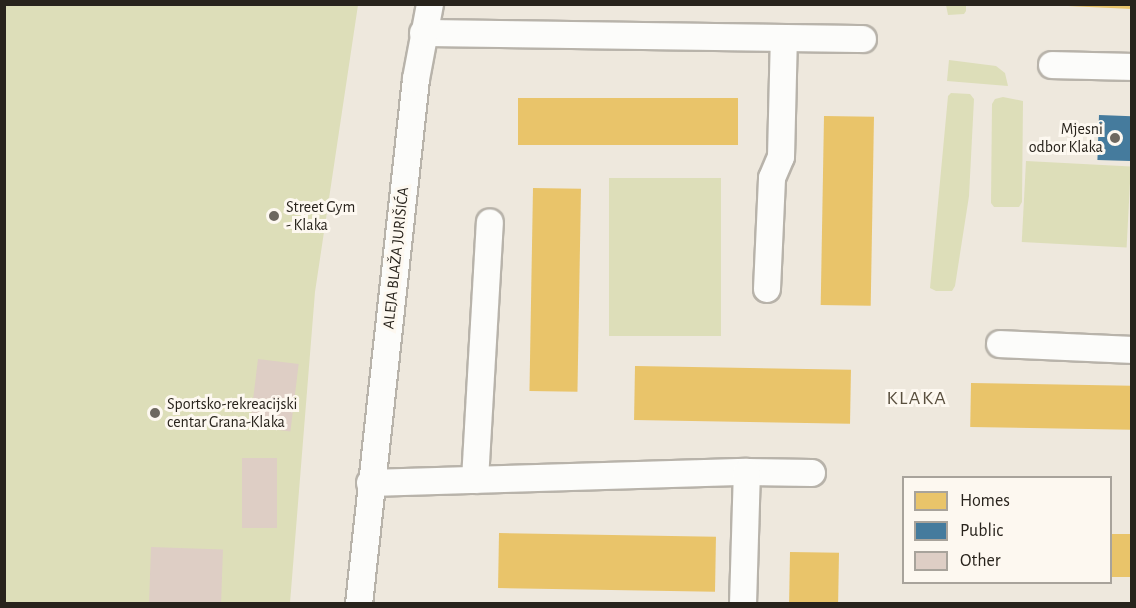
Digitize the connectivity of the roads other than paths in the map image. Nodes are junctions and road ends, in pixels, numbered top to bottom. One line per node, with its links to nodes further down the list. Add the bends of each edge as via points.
1 (430, 4): 2 (street, ALEJA BLAŽA JURIŠIĆA)
2 (423, 33): 3 (street); 14 (street, ALEJA BLAŽA JURIŠIĆA)
3 (784, 38): 4 (street); 8 (street, via 781,157 772,178)
4 (863, 39)
5 (1052, 65): 6 (street)
6 (1131, 67)
7 (490, 222): 13 (street)
8 (767, 289)
9 (1000, 344): 10 (street)
10 (1131, 351)
11 (747, 472): 12 (street); 13 (street); 16 (street)
12 (812, 473)
13 (475, 480): 14 (street)
14 (370, 483): 15 (street, ALEJA BLAŽA JURIŠIĆA)
15 (359, 603)
16 (743, 603)

